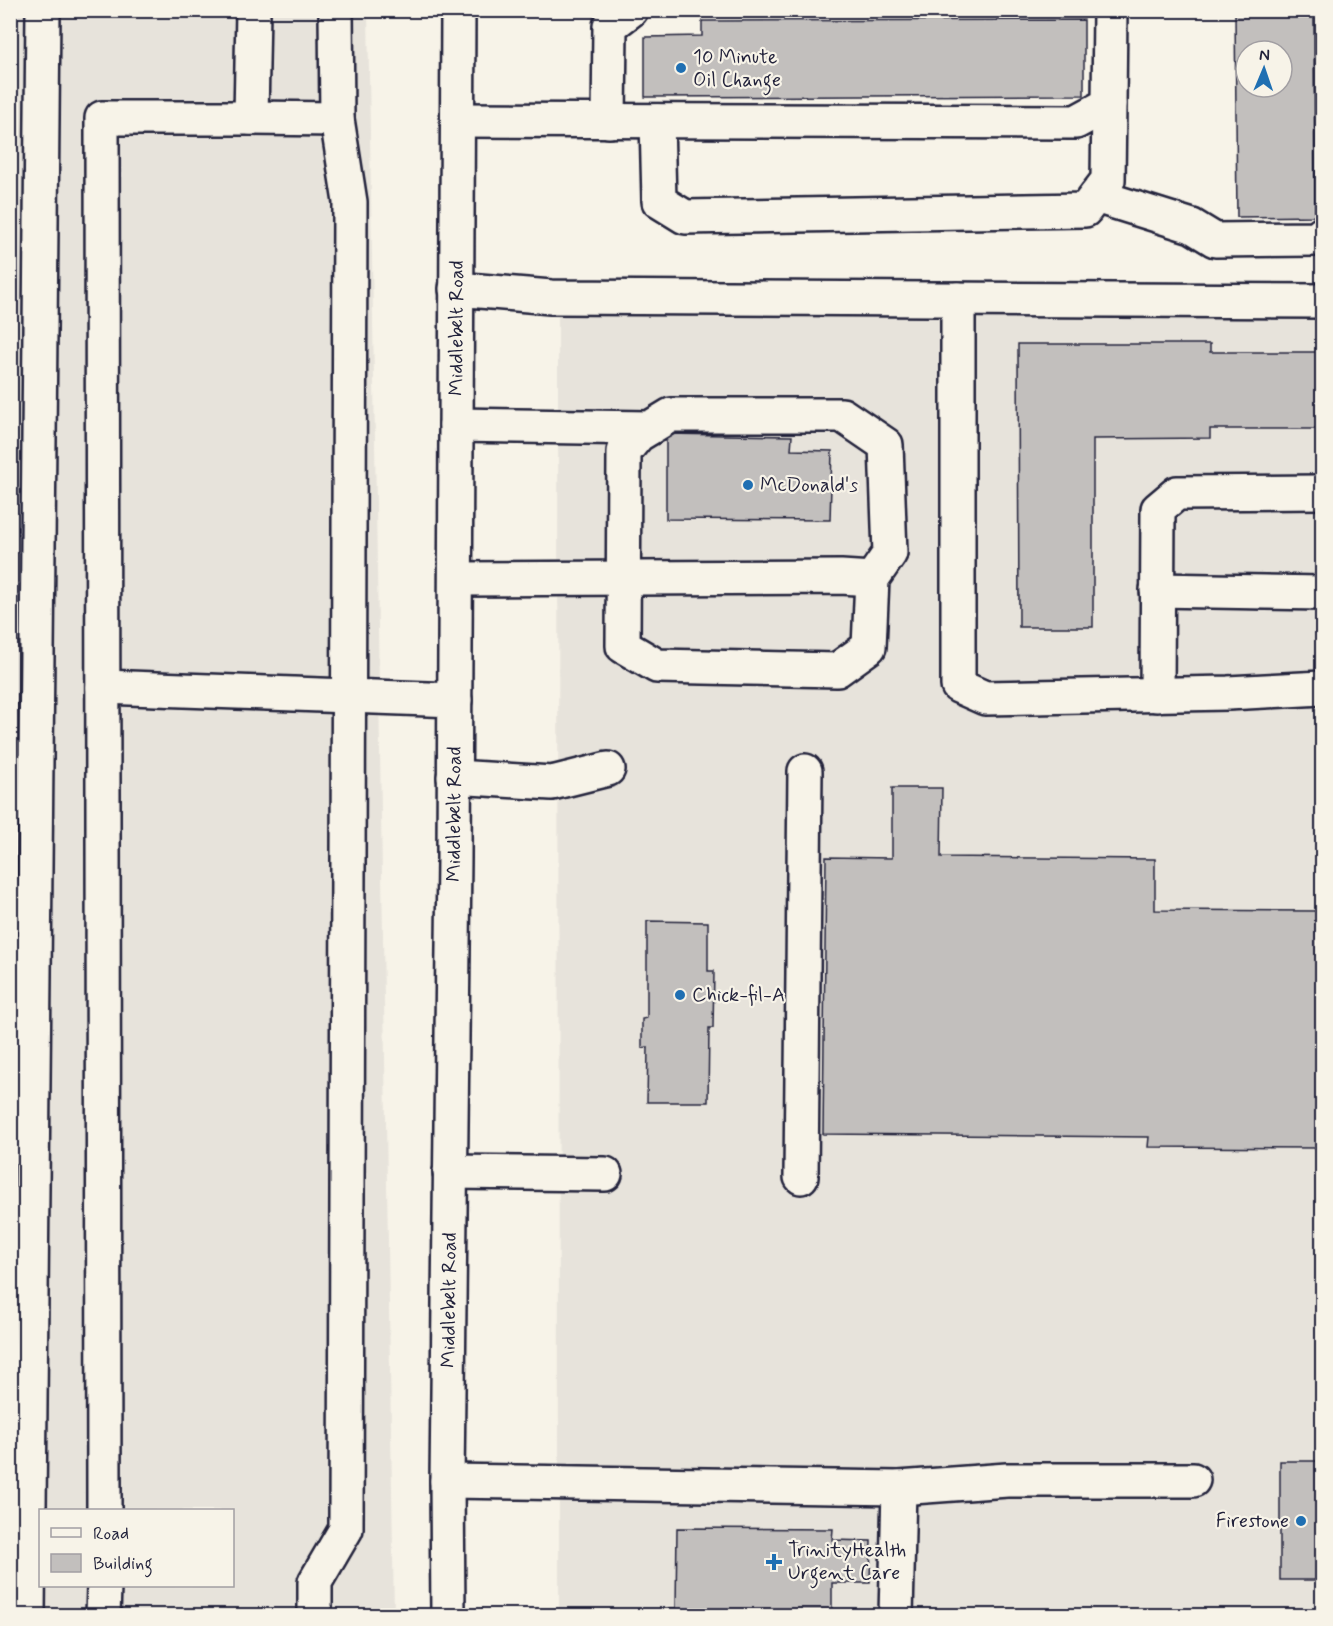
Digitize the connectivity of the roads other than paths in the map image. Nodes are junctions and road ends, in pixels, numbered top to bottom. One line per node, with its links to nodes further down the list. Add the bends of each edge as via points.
1 (43, 10): 42 (main road)
2 (253, 10): 8 (main road)
3 (336, 10): 9 (main road)
4 (458, 10): 10 (main road, Middlebelt Road)
5 (632, 10): 11 (main road, via 610,26)
6 (1110, 10): 7 (main road)
7 (1109, 104): 12 (main road, via 1076,122); 13 (main road, via 1108,180)
8 (251, 118): 9 (main road); 26 (main road, via 102,118)
9 (337, 119): 29 (main road, via 349,193)
10 (458, 120): 11 (main road); 15 (main road, Middlebelt Road)
11 (609, 121): 12 (main road)
12 (657, 121): 13 (main road, via 659,201 686,217 1085,210)
13 (1096, 196): 14 (main road, via 1192,226 1215,240 1317,239)
14 (1323, 234)
15 (456, 289): 16 (main road, via 551,297); 18 (main road, Middlebelt Road)
16 (958, 299): 17 (main road); 28 (main road, via 958,686 985,698)
17 (1323, 302)
18 (456, 425): 19 (main road); 21 (main road, Middlebelt Road)
19 (649, 428): 22 (main road, via 624,452); 23 (main road, via 671,415 842,415 886,445 890,553)
20 (1323, 492): 24 (main road, via 1177,493 1158,509)
21 (456, 579): 22 (main road); 30 (main road, Middlebelt Road)
22 (622, 579): 23 (main road); 23 (main road, via 622,646 657,666 837,670 869,646)
23 (872, 579)
24 (1157, 590): 25 (main road); 28 (main road)
25 (1323, 593)
26 (103, 687): 29 (main road); 40 (main road)
27 (1323, 688): 28 (main road)
28 (1157, 695)
29 (348, 696): 30 (main road); 44 (main road, via 346,1529 315,1582)
30 (455, 700): 33 (main road, Middlebelt Road)
31 (608, 769): 33 (main road, via 552,783)
32 (805, 771): 36 (main road)
33 (454, 777): 34 (main road, Middlebelt Road)
34 (450, 1172): 35 (main road); 38 (main road, Middlebelt Road)
35 (605, 1174)
36 (801, 1177)
37 (1193, 1480): 39 (main road, via 1007,1480)
38 (447, 1481): 39 (main road); 45 (main road, Middlebelt Road)
39 (899, 1488): 46 (main road)
40 (104, 1509)
41 (104, 1587): 43 (main road)
42 (28, 1616)
43 (104, 1616)
44 (315, 1616)
45 (448, 1616)
46 (896, 1616)

